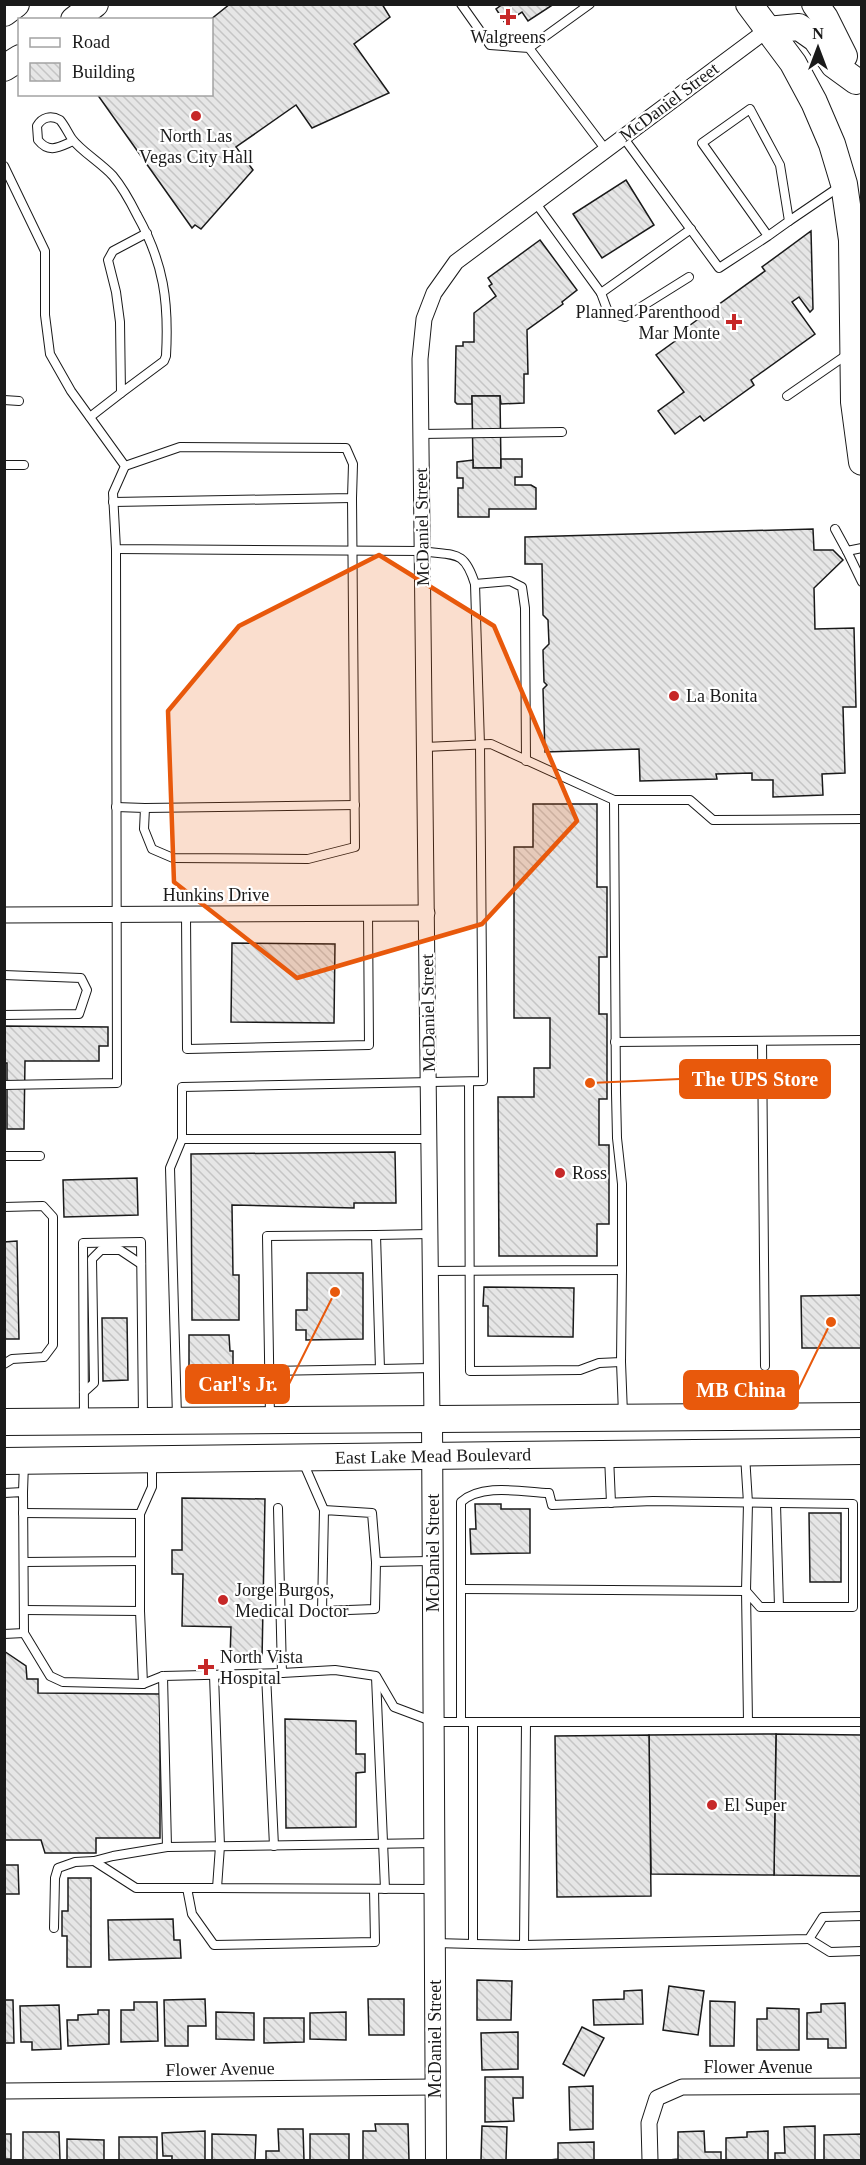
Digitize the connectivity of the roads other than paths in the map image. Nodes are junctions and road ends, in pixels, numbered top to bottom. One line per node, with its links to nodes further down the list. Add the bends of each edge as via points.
1 (16, 4): 7 (main road)
2 (95, 4): 8 (main road)
3 (461, 4): 10 (lane, via 490,45)
4 (590, 4): 10 (lane)
5 (749, 4): 9 (main road)
6 (815, 4): 13 (main road)
7 (4, 13)
8 (77, 18)
9 (768, 30): 13 (main road, via 799,27 816,39 834,65); 14 (street, McDaniel Street); 18 (main road, via 793,63 814,102)
10 (529, 48): 16 (lane)
11 (18, 59): 12 (main road)
12 (4, 68)
13 (859, 88)
14 (623, 137): 16 (street, McDaniel Street); 21 (lane)
15 (73, 141): 15 (lane, via 56,118 44,118 37,126 38,140 44,147 54,149); 22 (lane, via 114,177)
16 (606, 150): 19 (street, McDaniel Street)
17 (4, 166): 31 (lane, via 45,251 45,315 50,354)
18 (844, 184): 20 (lane); 26 (main road, via 852,240)
19 (535, 202): 25 (lane); 33 (street, McDaniel Street, via 456,262 434,292 424,319 420,359)
20 (789, 221): 23 (lane); 23 (lane, via 780,165 750,109 702,143)
21 (690, 229): 23 (lane, via 719,268); 25 (lane)
22 (147, 233): 27 (lane, via 112,251 108,260 120,322); 27 (lane, via 166,298 166,356 160,365)
23 (768, 236)
24 (689, 277): 25 (lane, via 625,317 608,312)
25 (601, 293)
26 (853, 350): 28 (lane); 34 (main road)
27 (121, 393): 31 (lane)
28 (788, 396)
29 (4, 400): 30 (lane)
30 (19, 400)
31 (90, 417): 37 (lane)
32 (562, 432): 33 (lane)
33 (421, 434): 44 (street, McDaniel Street)
34 (861, 462)
35 (4, 465): 36 (lane)
36 (24, 465)
37 (125, 466): 38 (lane, via 180,447 346,448 353,464); 39 (lane, via 112,493)
38 (352, 498): 39 (lane); 43 (lane)
39 (113, 502): 42 (lane)
40 (835, 529): 45 (lane)
41 (861, 548): 45 (lane)
42 (116, 549): 43 (lane); 53 (lane)
43 (354, 550): 44 (lane); 52 (lane)
44 (422, 551): 47 (lane, via 461,557 470,566); 49 (street, McDaniel Street)
45 (847, 551): 46 (lane)
46 (861, 582)
47 (475, 584): 48 (lane); 50 (lane, via 510,581 522,587)
48 (480, 744): 49 (lane); 50 (lane, via 491,744); 66 (lane, via 483,1081)
49 (425, 747): 56 (street, McDaniel Street)
50 (526, 761): 51 (lane)
51 (614, 800): 55 (lane, via 690,800 713,820); 65 (lane)
52 (355, 805): 54 (lane); 54 (lane, via 355,847 308,859 173,858 152,849 144,829)
53 (116, 807): 54 (lane); 57 (lane)
54 (145, 808)
55 (861, 819)
56 (426, 913): 58 (street, Hunkins Drive); 68 (street, McDaniel Street)
57 (116, 914): 59 (street, Hunkins Drive); 60 (street, Hunkins Drive); 67 (lane, via 117,1083)
58 (368, 914): 60 (street, Hunkins Drive); 60 (lane, via 369,1045 187,1048)
59 (4, 915)
60 (186, 915)
61 (4, 975): 62 (lane, via 81,978 87,990 79,1014)
62 (4, 1015)
63 (861, 1040): 64 (lane)
64 (762, 1041): 65 (lane); 82 (lane)
65 (615, 1042): 77 (lane)
66 (469, 1082): 68 (lane); 79 (lane)
67 (4, 1084)
68 (428, 1084): 69 (lane, via 182,1087); 70 (street, McDaniel Street)
69 (182, 1139): 70 (lane); 90 (lane, via 170,1167)
70 (429, 1139): 74 (street, McDaniel Street)
71 (4, 1156): 72 (lane)
72 (40, 1156)
73 (4, 1207): 81 (lane, via 43,1206 53,1217 53,1345 44,1358 12,1359)
74 (430, 1234): 75 (lane); 78 (street, McDaniel Street)
75 (376, 1235): 84 (lane); 85 (lane, via 267,1236)
76 (141, 1264): 86 (lane, via 120,1250 101,1250 92,1259 94,1383); 86 (lane, via 141,1242 83,1243); 94 (lane)
77 (622, 1270): 79 (lane); 80 (lane)
78 (430, 1271): 79 (lane); 83 (street, McDaniel Street)
79 (470, 1271): 80 (lane, via 470,1371 580,1370 599,1363)
80 (621, 1362): 88 (lane)
81 (4, 1364)
82 (765, 1366)
83 (432, 1368): 84 (lane); 89 (street, McDaniel Street)
84 (380, 1369): 85 (lane)
85 (269, 1371): 91 (lane)
86 (84, 1392): 93 (lane)
87 (861, 1416): 88 (main road, East Lake Mead Boulevard)
88 (623, 1418): 89 (main road, East Lake Mead Boulevard)
89 (432, 1420): 91 (main road, East Lake Mead Boulevard); 98 (street, McDaniel Street)
90 (177, 1421): 91 (main road, East Lake Mead Boulevard); 94 (main road, East Lake Mead Boulevard)
91 (270, 1421)
92 (4, 1422): 93 (main road, East Lake Mead Boulevard)
93 (84, 1422): 94 (main road, East Lake Mead Boulevard); 100 (main road, via 126,1441)
94 (143, 1422)
95 (861, 1451): 96 (main road, East Lake Mead Boulevard)
96 (744, 1453): 97 (main road, East Lake Mead Boulevard); 105 (lane)
97 (609, 1454): 98 (main road, East Lake Mead Boulevard); 104 (lane)
98 (432, 1457): 99 (main road, East Lake Mead Boulevard); 112 (street, McDaniel Street)
99 (302, 1458): 100 (main road, East Lake Mead Boulevard); 108 (lane)
100 (152, 1460): 101 (main road, East Lake Mead Boulevard); 110 (lane, via 152,1486)
101 (14, 1461): 102 (lane)
102 (23, 1492): 103 (lane); 109 (lane)
103 (4, 1493)
104 (611, 1503): 105 (lane); 115 (lane, via 552,1505 549,1493 498,1490 470,1494 461,1502)
105 (748, 1503): 106 (lane); 116 (lane)
106 (776, 1504): 117 (lane); 118 (lane, via 853,1504)
107 (278, 1508): 123 (lane)
108 (324, 1510): 114 (lane, via 372,1513); 114 (lane, via 322,1611 375,1609)
109 (23, 1514): 110 (lane); 113 (lane)
110 (140, 1514): 111 (lane)
111 (140, 1561): 113 (lane); 120 (lane)
112 (433, 1561): 114 (lane); 129 (street, McDaniel Street)
113 (24, 1562): 119 (lane)
114 (376, 1562)
115 (461, 1589): 116 (lane); 130 (lane)
116 (746, 1591): 117 (lane, via 760,1607); 133 (lane)
117 (778, 1607): 118 (lane)
118 (857, 1607)
119 (24, 1610): 120 (lane); 121 (lane)
120 (140, 1611): 128 (lane)
121 (24, 1633): 122 (lane); 128 (lane, via 50,1676 63,1682)
122 (4, 1634)
123 (282, 1673): 124 (lane); 127 (lane, via 335,1670)
124 (266, 1674): 125 (lane); 138 (lane)
125 (214, 1675): 126 (lane); 137 (lane)
126 (163, 1677): 128 (lane); 139 (lane)
127 (376, 1677): 129 (lane, via 394,1707); 136 (lane)
128 (143, 1684)
129 (434, 1722): 130 (lane); 135 (street, McDaniel Street)
130 (461, 1722): 131 (lane)
131 (473, 1722): 132 (lane); 150 (lane)
132 (526, 1722): 133 (lane); 151 (lane)
133 (748, 1722): 134 (lane)
134 (861, 1722)
135 (434, 1843): 136 (lane); 145 (street, McDaniel Street)
136 (384, 1844): 138 (lane); 144 (lane)
137 (220, 1846): 138 (lane); 139 (lane); 142 (lane)
138 (274, 1846)
139 (167, 1847): 140 (lane)
140 (94, 1862): 141 (lane, via 136,1888); 147 (lane, via 75,1862 58,1868)
141 (187, 1888): 142 (lane); 143 (lane, via 192,1914 214,1946 375,1942)
142 (217, 1888): 143 (lane)
143 (374, 1889): 144 (lane)
144 (385, 1889): 145 (lane)
145 (434, 1889): 149 (street, McDaniel Street)
146 (861, 1916): 148 (lane, via 823,1917)
147 (54, 1928)
148 (809, 1938): 151 (lane); 152 (lane, via 830,1952)
149 (435, 1943): 150 (lane); 154 (street, McDaniel Street)
150 (472, 1944): 151 (lane)
151 (524, 1945)
152 (861, 1952)
153 (861, 2086): 157 (street, Flower Avenue, via 682,2087 657,2098 649,2123)
154 (435, 2087): 155 (street, Flower Avenue); 156 (street, McDaniel Street)
155 (4, 2091)
156 (435, 2160)
157 (650, 2160)

